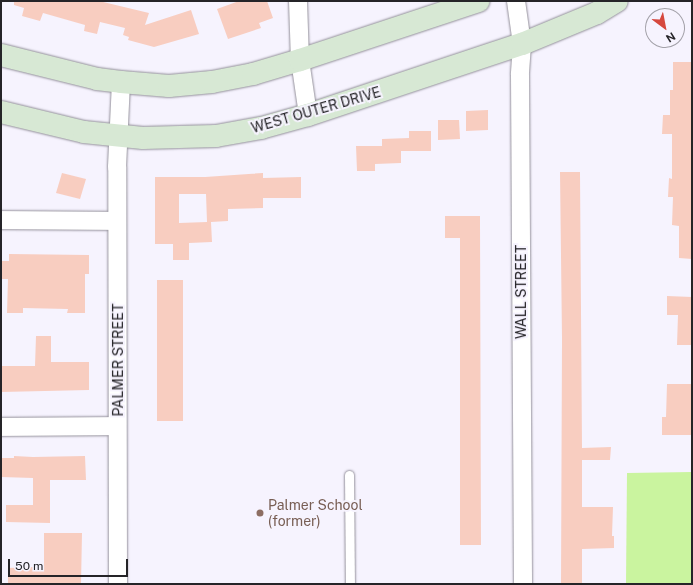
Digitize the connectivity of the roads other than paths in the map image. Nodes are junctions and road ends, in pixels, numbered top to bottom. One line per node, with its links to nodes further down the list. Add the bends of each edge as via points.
1 (298, 1): 7 (street)
2 (478, 1): 7 (main road)
3 (516, 1): 5 (street, WALL STREET)
4 (617, 1): 5 (main road, WEST OUTER DRIVE, via 597,13)
5 (522, 44): 10 (main road, WEST OUTER DRIVE); 19 (street, WALL STREET, via 520,83)
6 (1, 55): 8 (main road, via 97,79)
7 (300, 60): 8 (main road, via 253,74 212,82 169,86); 10 (street)
8 (121, 82): 11 (street, PALMER STREET)
9 (1, 112): 11 (main road, WEST OUTER DRIVE, via 84,132)
10 (308, 115): 11 (main road, WEST OUTER DRIVE, via 261,128 216,136 170,139)
11 (118, 136): 13 (street, PALMER STREET)
12 (1, 220): 13 (street)
13 (117, 221): 14 (street, PALMER STREET)
14 (118, 426): 15 (street); 17 (street, PALMER STREET)
15 (1, 427)
16 (349, 475): 18 (lane)
17 (118, 584)
18 (350, 584)
19 (523, 584)

